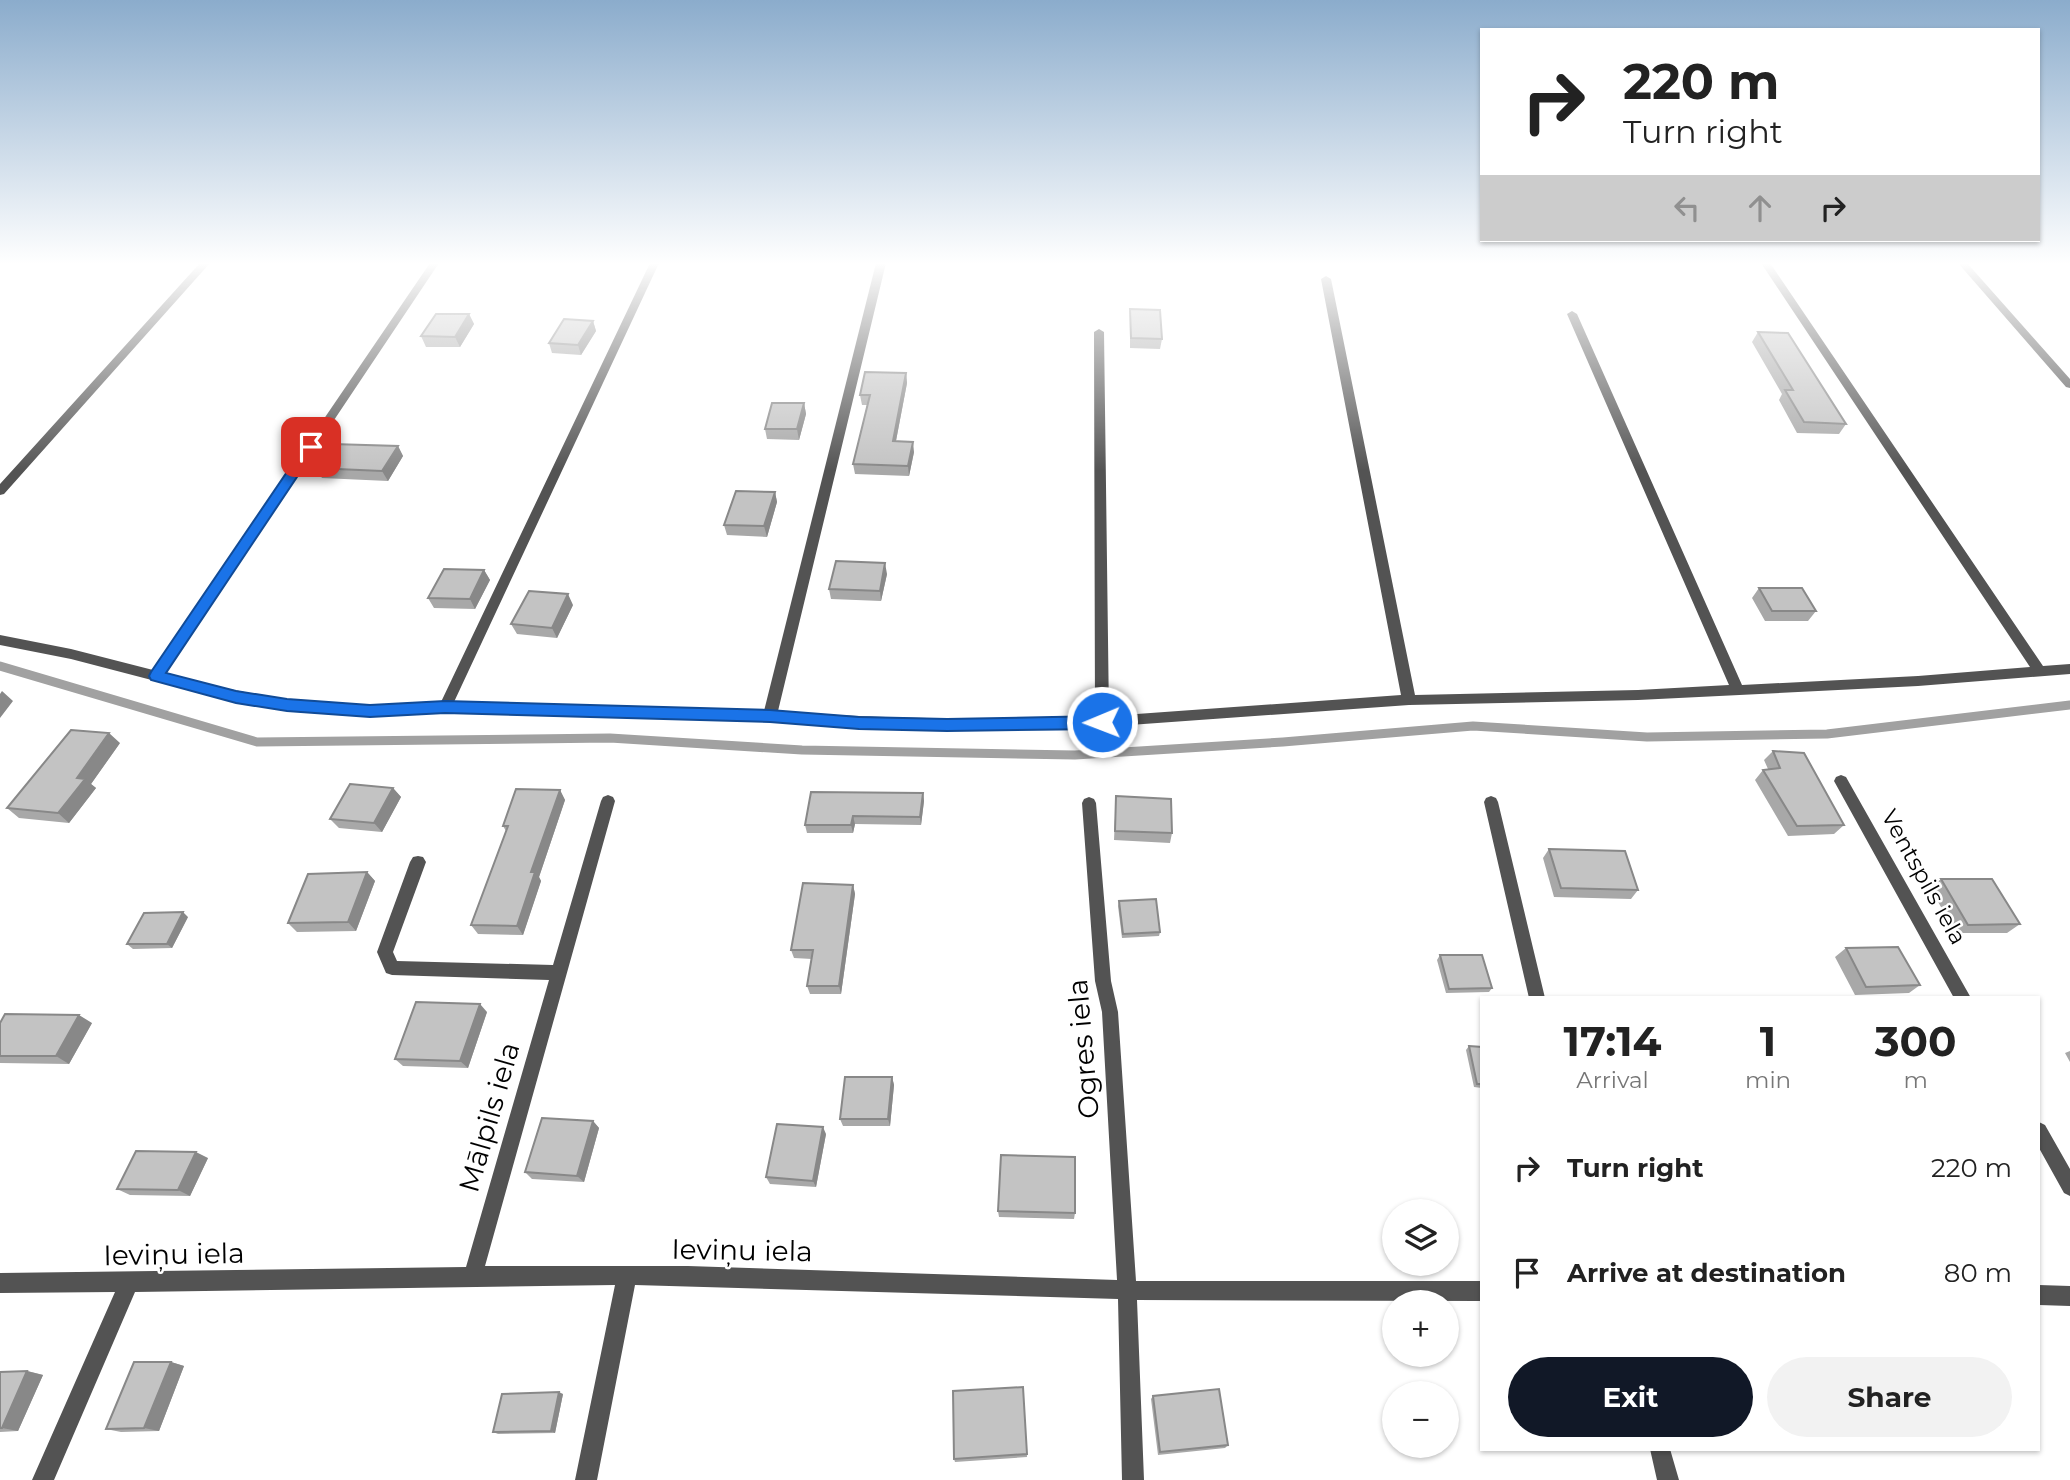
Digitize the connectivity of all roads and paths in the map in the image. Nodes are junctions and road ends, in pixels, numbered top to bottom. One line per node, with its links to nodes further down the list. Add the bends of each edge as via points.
1 (144, 332): 11 (street)
2 (388, 332): 15 (street)
3 (622, 332): 18 (street)
4 (864, 332): 19 (street)
5 (1099, 332): 20 (street)
6 (1336, 332): 17 (street)
7 (1580, 332): 16 (street)
8 (1811, 332): 14 (street)
9 (2023, 332): 10 (street)
10 (2070, 385)
11 (0, 491)
12 (0, 640): 15 (street)
13 (2070, 668): 14 (street)
14 (2039, 670): 16 (street)
15 (156, 676): 18 (street, via 287,705 370,711)
16 (1738, 690): 17 (street)
17 (1409, 699): 20 (street)
18 (445, 707): 19 (street)
19 (770, 716): 20 (street, via 859,723)
20 (1102, 722)
21 (1841, 781): 28 (street, Ventspils iela)
22 (608, 801): 26 (street, Mālpils iela)
23 (1491, 802): 27 (street)
24 (1089, 803): 35 (street, Ogres iela, via 1103,981 1110,1012)
25 (418, 862): 26 (street, via 384,952 392,968)
26 (557, 973): 32 (street, Mālpils iela)
27 (1537, 996)
28 (1963, 996)
29 (2040, 1133): 30 (street)
30 (2070, 1187)
31 (627, 1275): 32 (street, Ieviņu iela); 35 (street, Ieviņu iela); 41 (street)
32 (473, 1276): 34 (street, Ieviņu iela)
33 (0, 1283): 34 (street, Ieviņu iela)
34 (130, 1284): 40 (street)
35 (1127, 1290): 36 (street, Ieviņu iela); 42 (street, Ogres iela)
36 (1480, 1291)
37 (2040, 1295): 38 (street)
38 (2070, 1296)
39 (1661, 1451): 43 (street)
40 (43, 1480)
41 (586, 1480)
42 (1133, 1480)
43 (1668, 1480)

